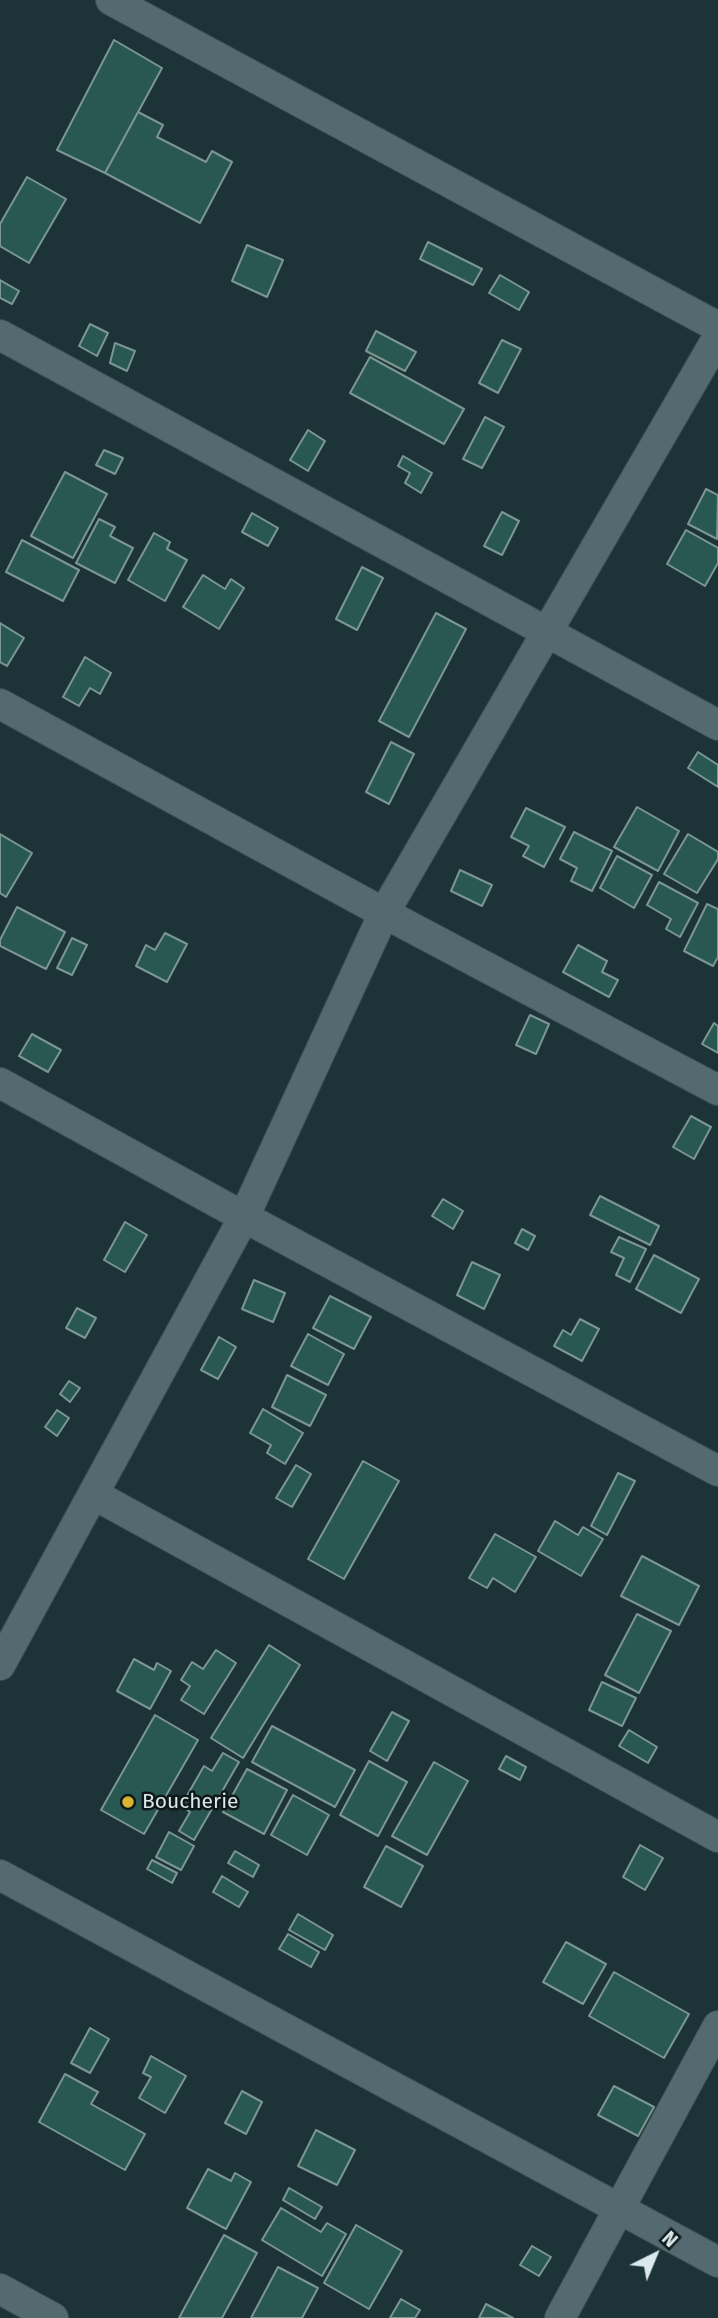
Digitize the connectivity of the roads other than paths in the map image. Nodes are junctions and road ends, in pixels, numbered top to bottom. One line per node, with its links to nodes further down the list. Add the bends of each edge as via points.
1 (111, 0): 2 (street)
2 (718, 327)
3 (0, 335): 5 (street)
4 (718, 337): 5 (street)
5 (548, 631): 7 (street); 8 (street)
6 (0, 704): 8 (street)
7 (718, 725)
8 (384, 913): 10 (street); 11 (street)
9 (0, 1083): 11 (street)
10 (718, 1090)
11 (244, 1217): 12 (street); 13 (street)
12 (718, 1471)
13 (93, 1494): 14 (street); 15 (street)
14 (0, 1665)
15 (718, 1837)
16 (0, 1875): 18 (street)
17 (718, 2026): 18 (street)
18 (618, 2209): 19 (street); 22 (street)
19 (718, 2262)
20 (0, 2289): 21 (street)
21 (53, 2318)
22 (560, 2318)

